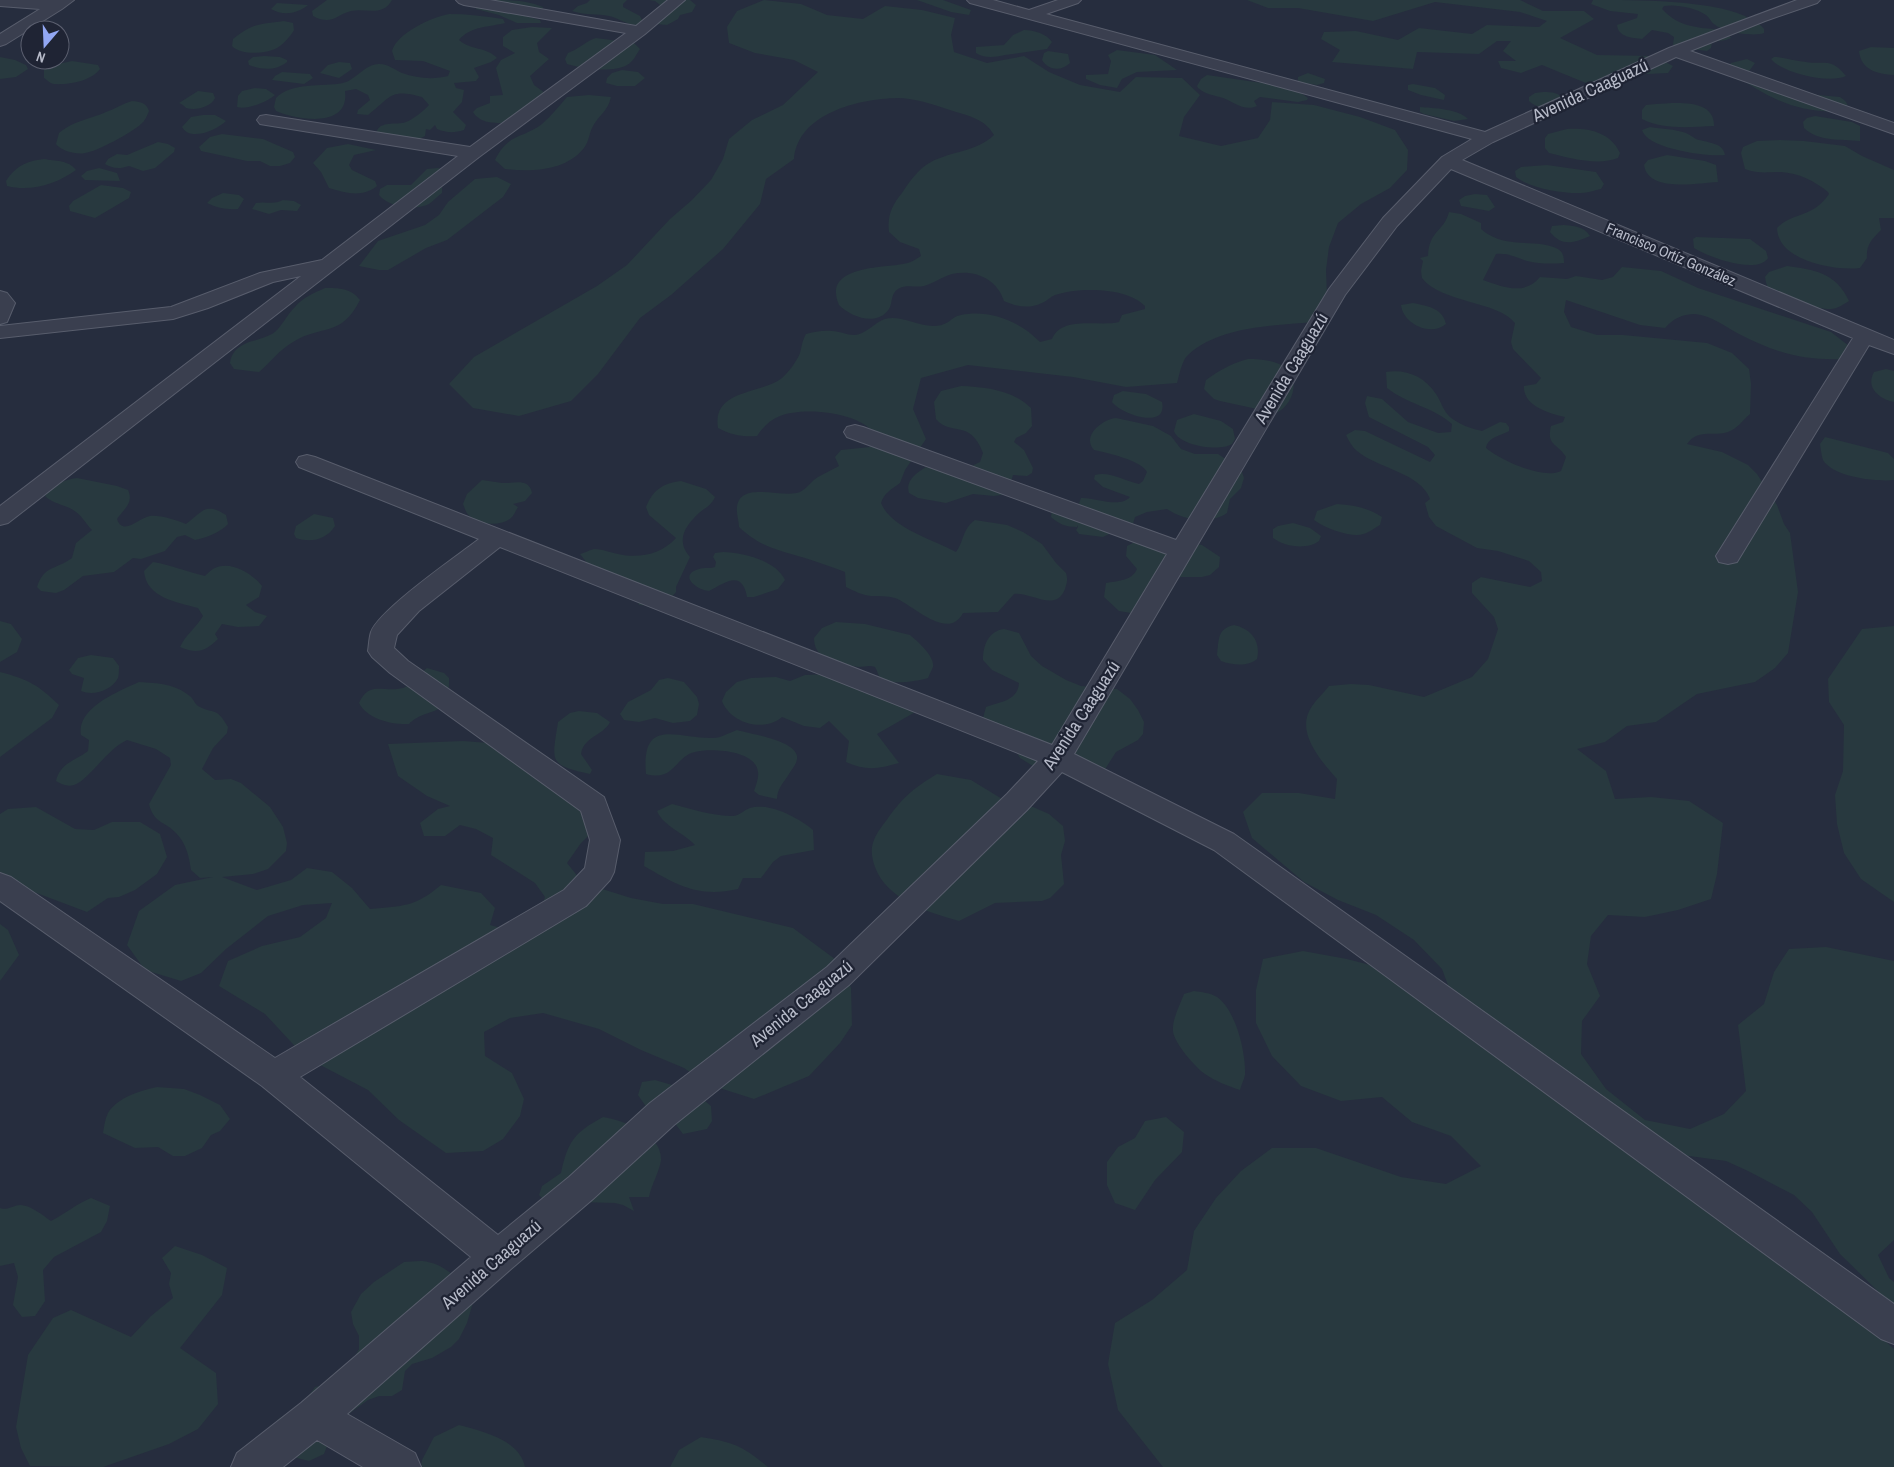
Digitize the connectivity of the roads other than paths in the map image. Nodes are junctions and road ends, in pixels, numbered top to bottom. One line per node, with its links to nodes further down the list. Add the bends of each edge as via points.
1 (464, 0): 9 (street)
2 (540, 0): 9 (street)
3 (677, 0): 11 (street)
4 (975, 0): 10 (street)
5 (1073, 0): 10 (street)
6 (1812, 0): 13 (street, Avenida Caaguazú)
7 (0, 1): 8 (street)
8 (61, 3): 12 (street)
9 (526, 11): 11 (street)
10 (1030, 14): 16 (street)
11 (639, 30): 17 (street)
12 (0, 41)
13 (1675, 51): 15 (street); 16 (street, Avenida Caaguazú)
14 (266, 120): 17 (street)
15 (1894, 129)
16 (1486, 138): 18 (street, Avenida Caaguazú)
17 (473, 153): 19 (street)
18 (1448, 161): 23 (street, Francisco Ortíz González); 29 (street, Avenida Caaguazú, via 1390,222 1336,293)
19 (331, 264): 22 (street, via 267,277 201,304 172,312); 27 (street)
20 (0, 297): 21 (street, via 5,303)
21 (0, 318)
22 (0, 332)
23 (1865, 335): 24 (street, Francisco Ortíz González); 30 (street)
24 (1894, 348)
25 (855, 432): 29 (street)
26 (307, 462): 28 (street)
27 (0, 518)
28 (497, 537): 31 (street); 33 (street, via 410,605 384,632 381,651 594,805 605,840 599,872 575,898)
29 (1182, 551): 31 (street, Avenida Caaguazú)
30 (1728, 556)
31 (1058, 758): 34 (street, Avenida Caaguazú, via 838,976 662,1114 581,1188); 35 (street, via 1224,842)
32 (0, 885): 33 (street)
33 (274, 1076): 34 (street)
34 (498, 1257): 36 (street, Avenida Caaguazú)
35 (1894, 1326)
36 (314, 1417): 37 (street, Avenida Caaguazú); 38 (street)
37 (251, 1467)
38 (401, 1467)

